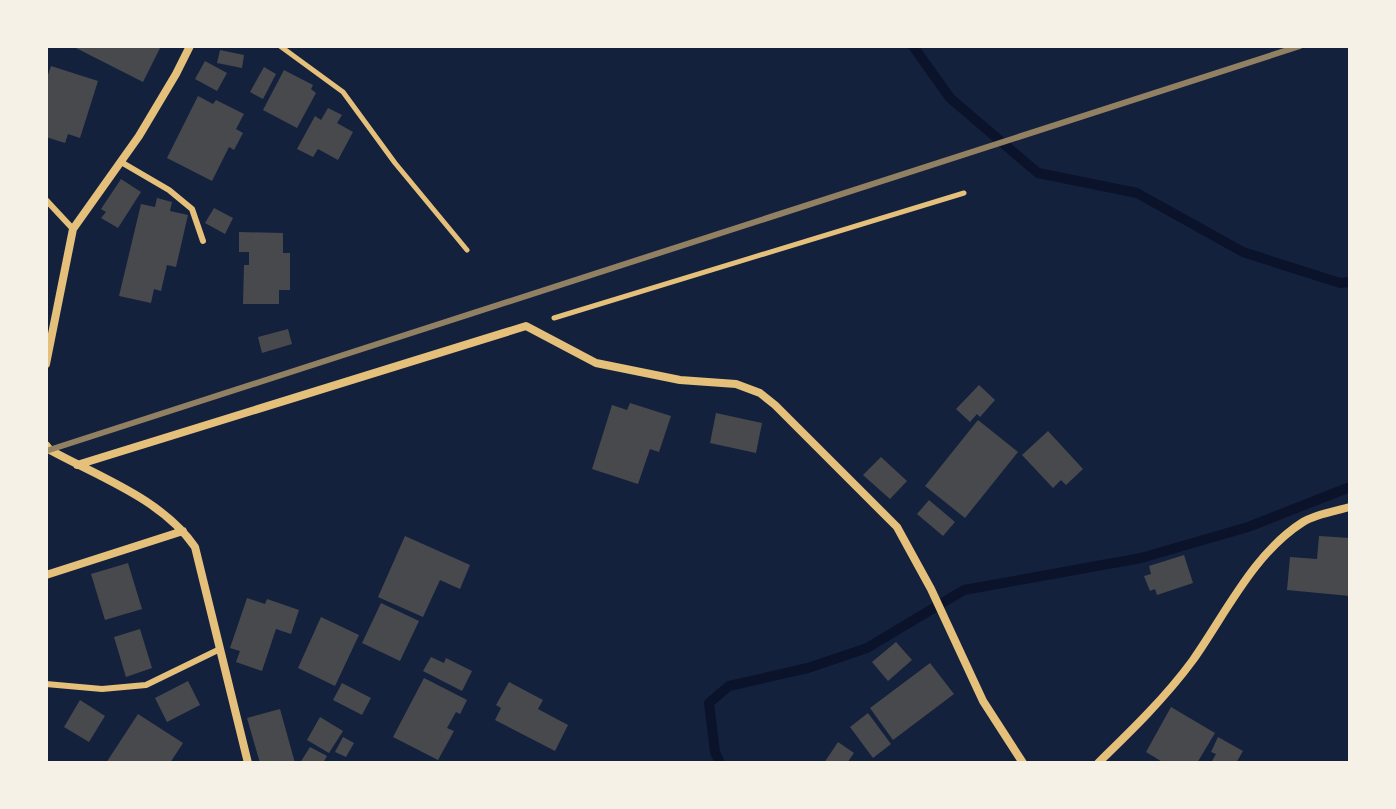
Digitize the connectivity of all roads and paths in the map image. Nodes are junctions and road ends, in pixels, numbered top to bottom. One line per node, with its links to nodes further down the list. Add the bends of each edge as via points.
1 (190, 46): 3 (street)
2 (280, 46): 8 (path, via 343,92)
3 (121, 162): 6 (street); 7 (lane, via 192,209)
4 (964, 193): 9 (path)
5 (46, 200): 6 (lane)
6 (73, 229): 10 (street)
7 (203, 241)
8 (467, 250)
9 (526, 326): 12 (street); 19 (street, via 596,363 680,380 736,384 775,405 897,527 983,701)
10 (46, 364)
11 (46, 445): 12 (street)
12 (77, 465): 14 (street, via 159,510)
13 (1350, 507): 20 (street, via 1305,521 1269,552 1192,661)
14 (183, 531): 15 (street); 16 (street, via 195,547)
15 (46, 575)
16 (220, 649): 17 (lane, via 146,685 102,689); 18 (street)
17 (46, 684)
18 (248, 763)
19 (1023, 763)
20 (1098, 763)

